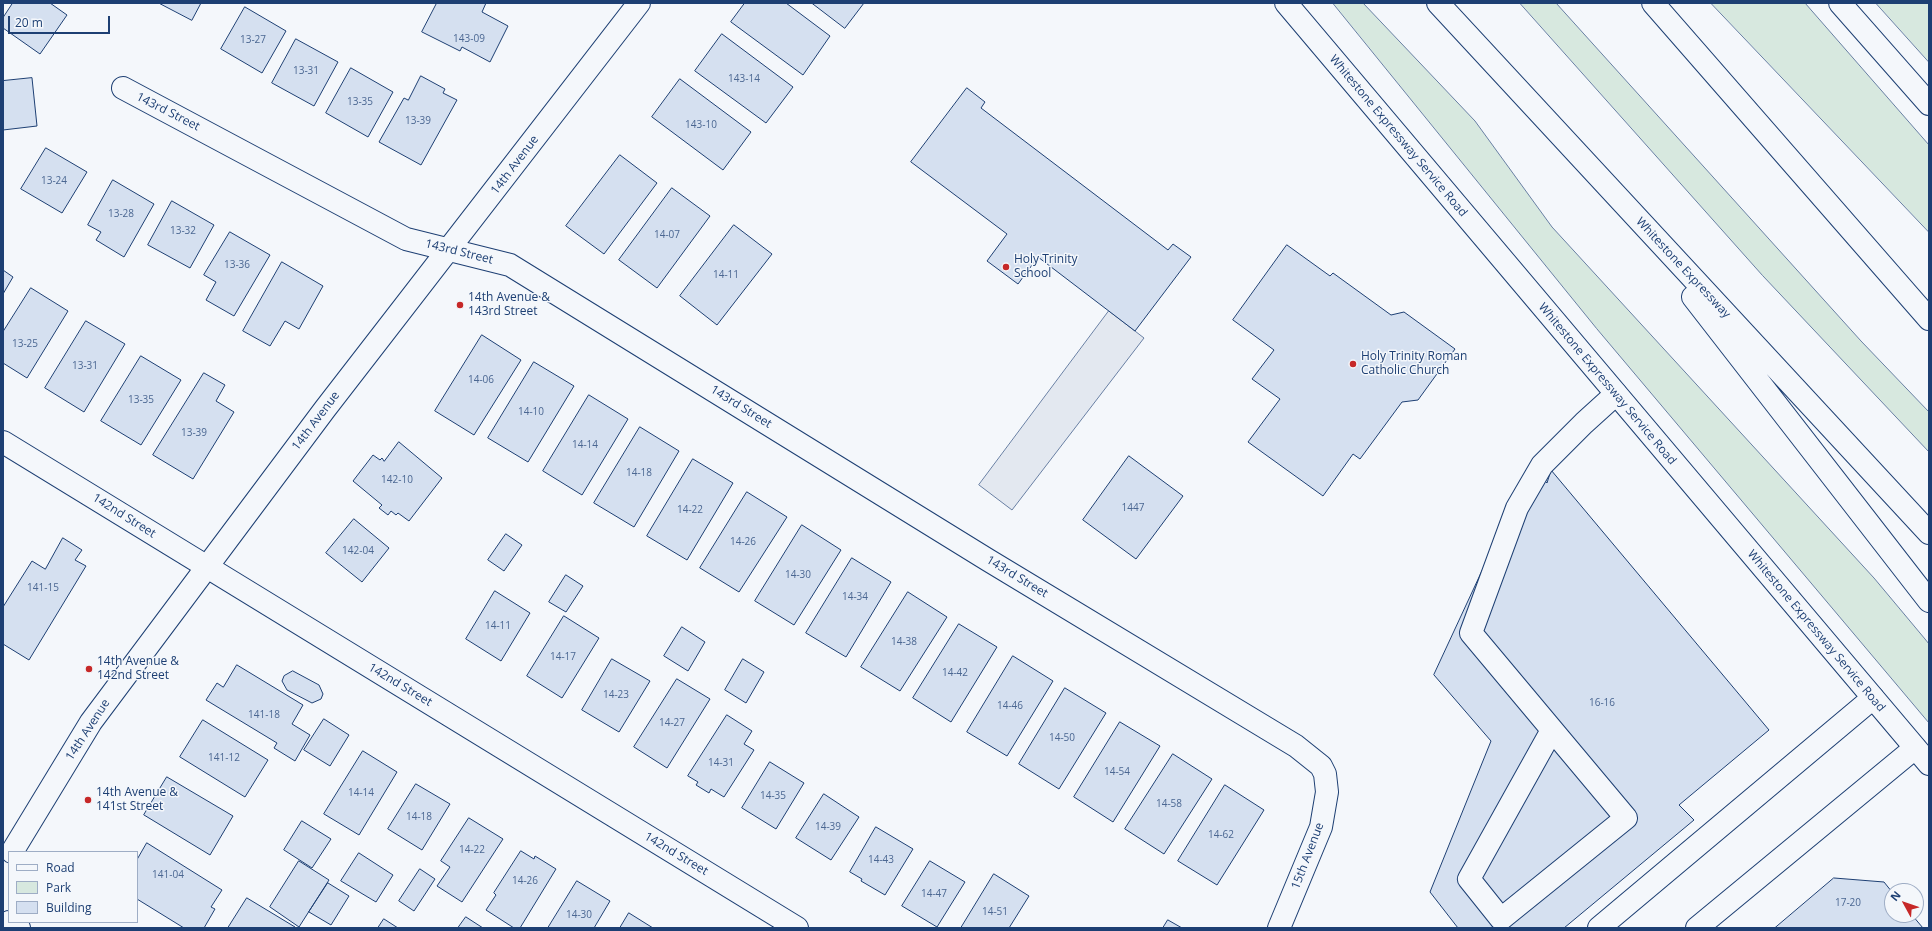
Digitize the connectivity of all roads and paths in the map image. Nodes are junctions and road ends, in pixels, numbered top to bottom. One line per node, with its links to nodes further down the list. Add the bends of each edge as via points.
1 (639, 3): 9 (main road, 14th Avenue)
2 (1286, 3): 11 (main road, Whitestone Expressway Service Road)
3 (1438, 3): 8 (main road, Whitestone Expressway)
4 (1653, 3): 10 (main road)
5 (1840, 3): 7 (main road)
6 (122, 88): 9 (main road, 143rd Street, via 406,239)
7 (1929, 104)
8 (1598, 176): 13 (main road, Whitestone Expressway); 15 (main road)
9 (450, 249): 14 (main road, 14th Avenue, via 325,409); 19 (main road, 143rd Street, via 510,265 988,560 1296,746 1321,766)
10 (1929, 319)
11 (1616, 394): 16 (main road, Whitestone Expressway Service Road); 17 (main road, via 1542,465 1517,508 1471,633)
12 (3, 442): 14 (main road, 142nd Street)
13 (1929, 533)
14 (207, 567): 20 (main road, 14th Avenue, via 91,722); 23 (main road, 142nd Street)
15 (1929, 601)
16 (1873, 698): 18 (main road, Whitestone Expressway Service Road); 25 (main road)
17 (1552, 730): 17 (main road, via 1626,818 1501,919 1469,879)
18 (1922, 756): 26 (main road)
19 (1325, 782): 24 (main road, 15th Avenue, via 1327,792 1321,827)
20 (13, 851)
21 (11, 923): 22 (main road)
22 (20, 928)
23 (797, 928)
24 (1279, 928)
25 (1600, 928)
26 (1697, 928)

